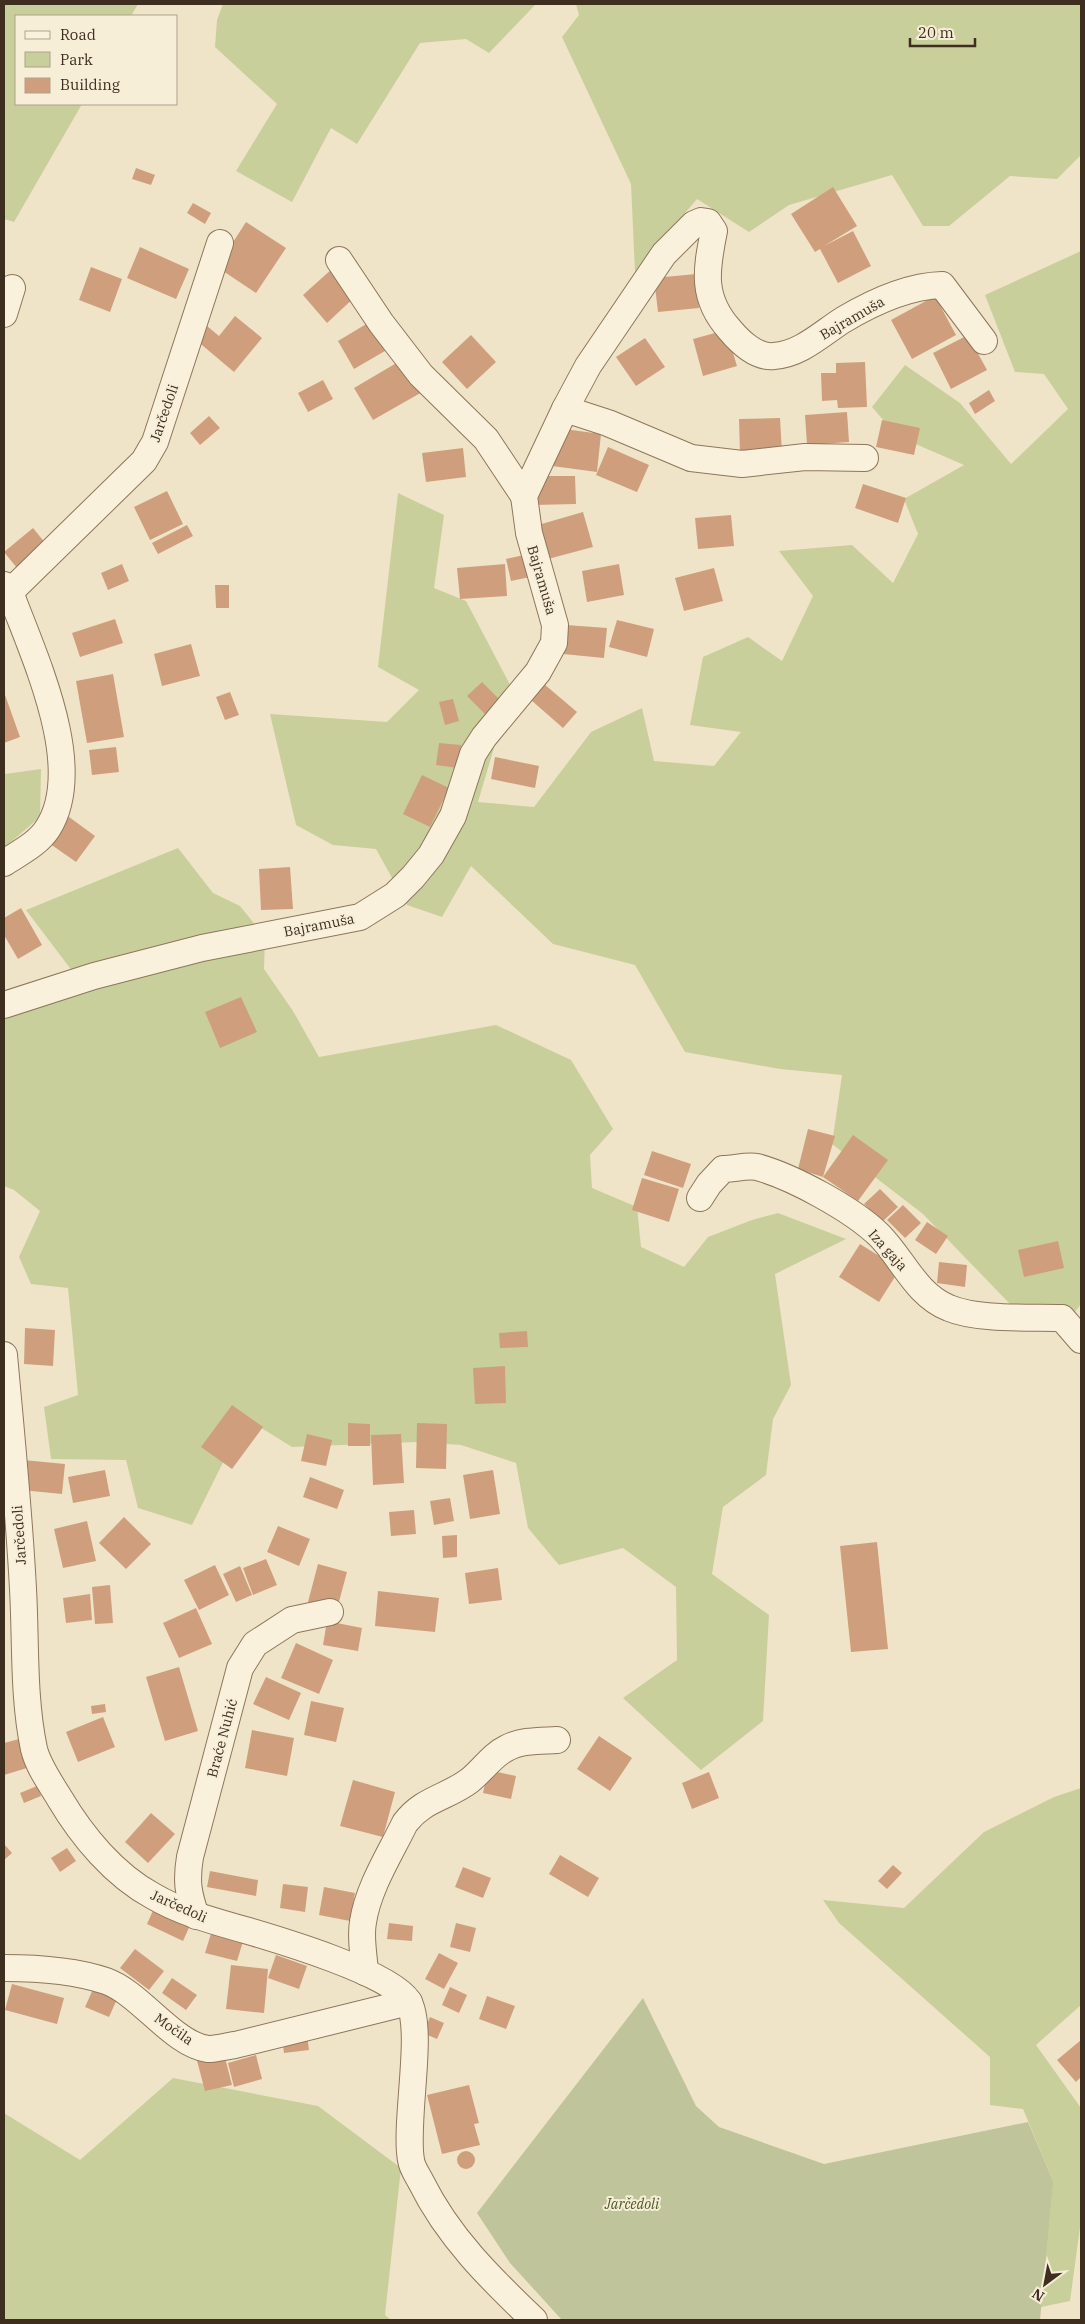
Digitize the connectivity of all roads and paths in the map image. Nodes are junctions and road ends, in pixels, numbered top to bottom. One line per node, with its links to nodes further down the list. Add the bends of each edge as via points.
1 (220, 243): 9 (street, Jarčedoli, via 155,442 144,461)
2 (339, 260): 8 (street, Bajramuša, via 421,375 486,439)
3 (12, 288): 4 (street)
4 (4, 314)
5 (984, 341): 6 (street, Bajramuša, via 942,285 925,286 885,298 796,352 772,357 751,349 738,340 720,319 708,293 707,273 714,231 708,222 701,221 664,254 588,366)
6 (565, 409): 7 (street, via 608,423 691,458 742,464 806,458); 8 (street, Bajramuša)
7 (865, 458)
8 (524, 496): 11 (street, Bajramuša, via 529,533 555,625 554,642 538,672 473,754 453,816 413,878 395,895 360,917 202,948 94,976)
9 (7, 589): 10 (street, Jarčedoli, via 46,691 62,752 63,780 57,811 47,830 34,844)
10 (4, 863)
11 (4, 1005)
12 (700, 1198): 13 (street, Iza gaja, via 723,1169 755,1167 802,1184 878,1235 925,1295 949,1308 974,1314 1062,1318)
13 (1081, 1340)
14 (4, 1355): 17 (street, Jarčedoli, via 21,1551 27,1696 35,1752 73,1821 101,1853 151,1896)
15 (330, 1612): 17 (street, Braće Nuhić, via 292,1620 255,1644 240,1668 190,1857 186,1880)
16 (557, 1740): 19 (street, via 532,1741 507,1748 465,1783 429,1801 412,1814 372,1892 363,1922)
17 (196, 1916): 19 (street, Jarčedoli)
18 (4, 1968): 20 (street, Močila, via 48,1968 108,1982 190,2043 208,2049)
19 (365, 1972): 20 (street, Jarčedoli, via 400,1991)
20 (409, 2002): 21 (street, via 415,2026 411,2162 434,2208 459,2243 495,2284)
21 (534, 2320)

